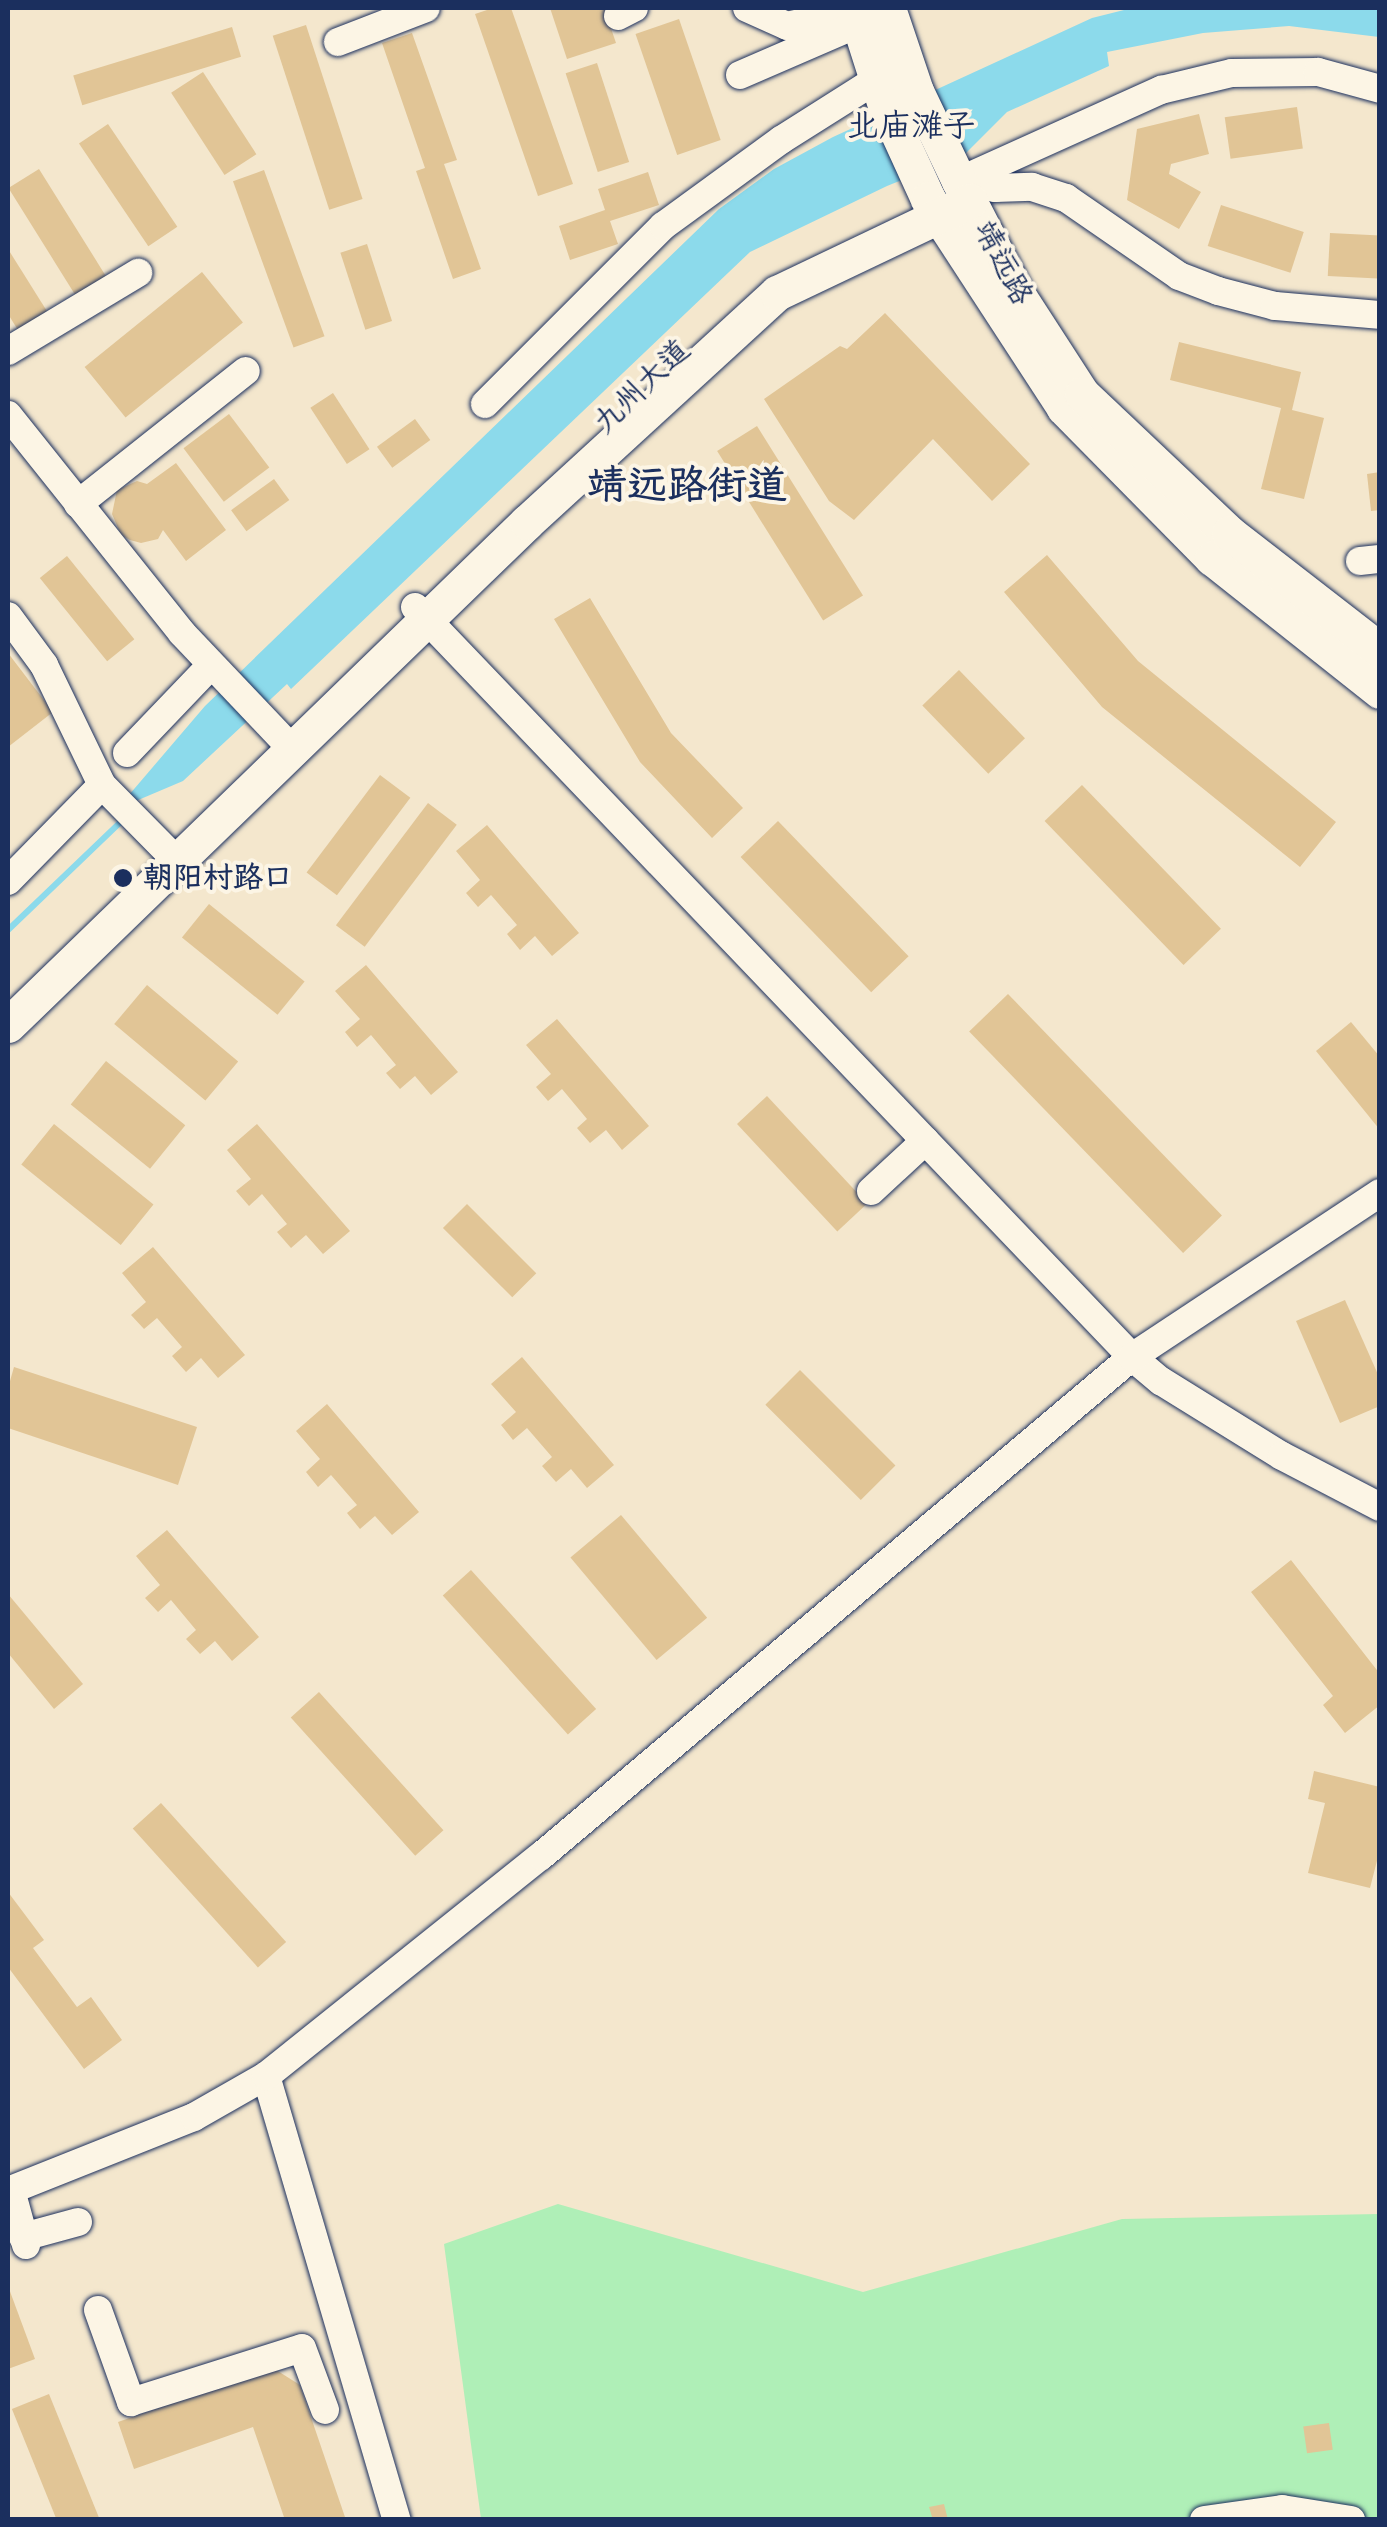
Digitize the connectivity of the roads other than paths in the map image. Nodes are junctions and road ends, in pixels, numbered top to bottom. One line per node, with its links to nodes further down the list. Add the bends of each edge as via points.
1 (426, 8): 4 (street)
2 (747, 8): 3 (street, via 786,26)
3 (867, 13): 5 (street); 7 (main road)
4 (338, 42)
5 (740, 75)
6 (1380, 89): 8 (street, 九州大道, via 1318,72 1232,73 1160,90)
7 (892, 92): 8 (main road); 13 (street, via 781,140 663,226)
8 (945, 191): 10 (street, 靖远路, via 1032,187 1066,198 1180,276 1218,292 1275,306); 16 (main road, 九州大道, via 770,274 686,344); 18 (main road, 靖远路, via 1082,394 1229,533); 20 (main road, 靖远路, via 1064,408 1212,558)
9 (138, 273): 11 (street)
10 (1380, 315)
11 (8, 351)
12 (246, 371): 15 (street)
13 (485, 404)
14 (8, 415): 15 (street)
15 (78, 504): 19 (street)
16 (422, 614): 21 (main road, 九州大道); 28 (street)
17 (8, 616): 23 (street)
18 (1380, 650)
19 (219, 674): 21 (street); 22 (street)
20 (1380, 691)
21 (279, 737): 24 (main road, 九州大道)
22 (126, 752)
23 (121, 803): 24 (street); 25 (street)
24 (175, 857): 26 (main road, 九州大道); 27 (main road)
25 (8, 881)
26 (8, 1006)
27 (8, 1025)
28 (925, 1141): 29 (street); 31 (street)
29 (871, 1191)
30 (1380, 1193): 31 (street)
31 (1132, 1356): 32 (street, via 1282,1456); 33 (street, via 541,1856)
32 (1375, 1495)
33 (266, 2076): 34 (street, via 194,2117); 37 (street)
34 (9, 2190): 35 (street, via 24,2241)
35 (78, 2222)
36 (98, 2310): 37 (street, via 131,2402 302,2348 321,2411)
37 (360, 2396): 38 (street)
38 (397, 2520)
39 (1204, 2520): 40 (street, via 1282,2509)
40 (1351, 2520)

